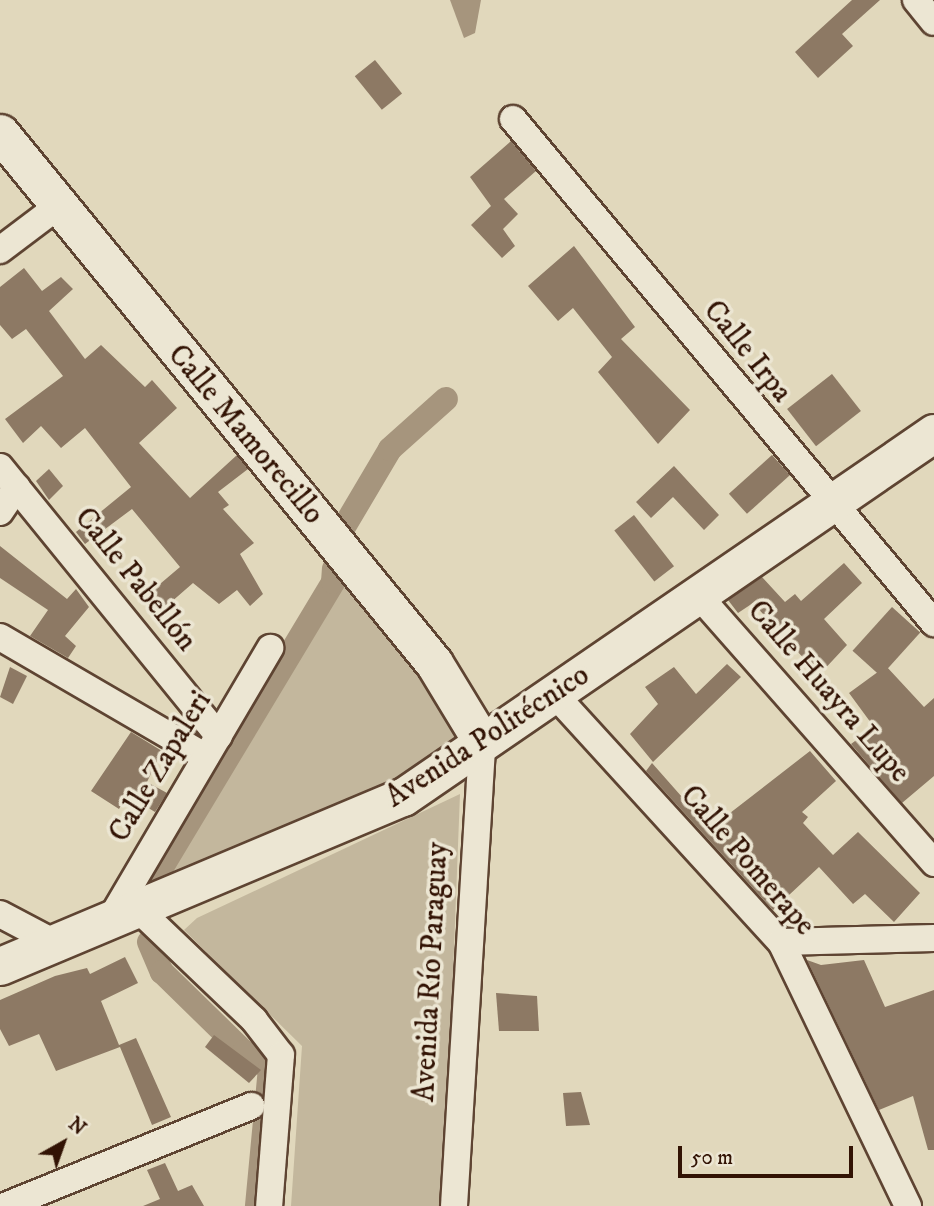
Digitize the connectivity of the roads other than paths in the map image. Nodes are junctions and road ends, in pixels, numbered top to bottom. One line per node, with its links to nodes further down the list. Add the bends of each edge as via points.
1 (916, 0): 2 (street)
2 (934, 22)
3 (513, 119): 9 (street, Calle Irpa)
4 (0, 133): 5 (main road, Calle Mamorecillo)
5 (57, 206): 6 (street); 16 (main road, Calle Mamorecillo, via 434,663)
6 (0, 250)
7 (934, 433): 9 (main road, Avenida Politécnico)
8 (8, 477): 10 (street); 17 (street, Calle Pabellón)
9 (830, 506): 11 (main road, Avenida Politécnico); 12 (street, Calle Irpa)
10 (0, 512)
11 (699, 596): 15 (main road, Avenida Politécnico); 18 (street, Calle Huayra Lupe)
12 (934, 624)
13 (0, 637): 17 (street)
14 (270, 648): 17 (street, Calle Zapaleri)
15 (556, 696): 16 (main road, Avenida Politécnico); 23 (street, Calle Pomerape)
16 (482, 742): 20 (main road, Avenida Politécnico, via 403,797); 28 (street, Avenida Río Paraguay)
17 (212, 746): 20 (street, Calle Zapaleri)
18 (934, 863)
19 (0, 914): 22 (street)
20 (124, 914): 22 (main road, Avenida Politécnico); 27 (street, via 281,1055)
21 (934, 938): 23 (street)
22 (53, 942): 24 (main road, Avenida Politécnico)
23 (781, 942): 29 (street, Calle Pomerape)
24 (0, 965)
25 (251, 1105): 26 (street)
26 (5, 1206)
27 (269, 1206)
28 (454, 1206)
29 (908, 1206)

